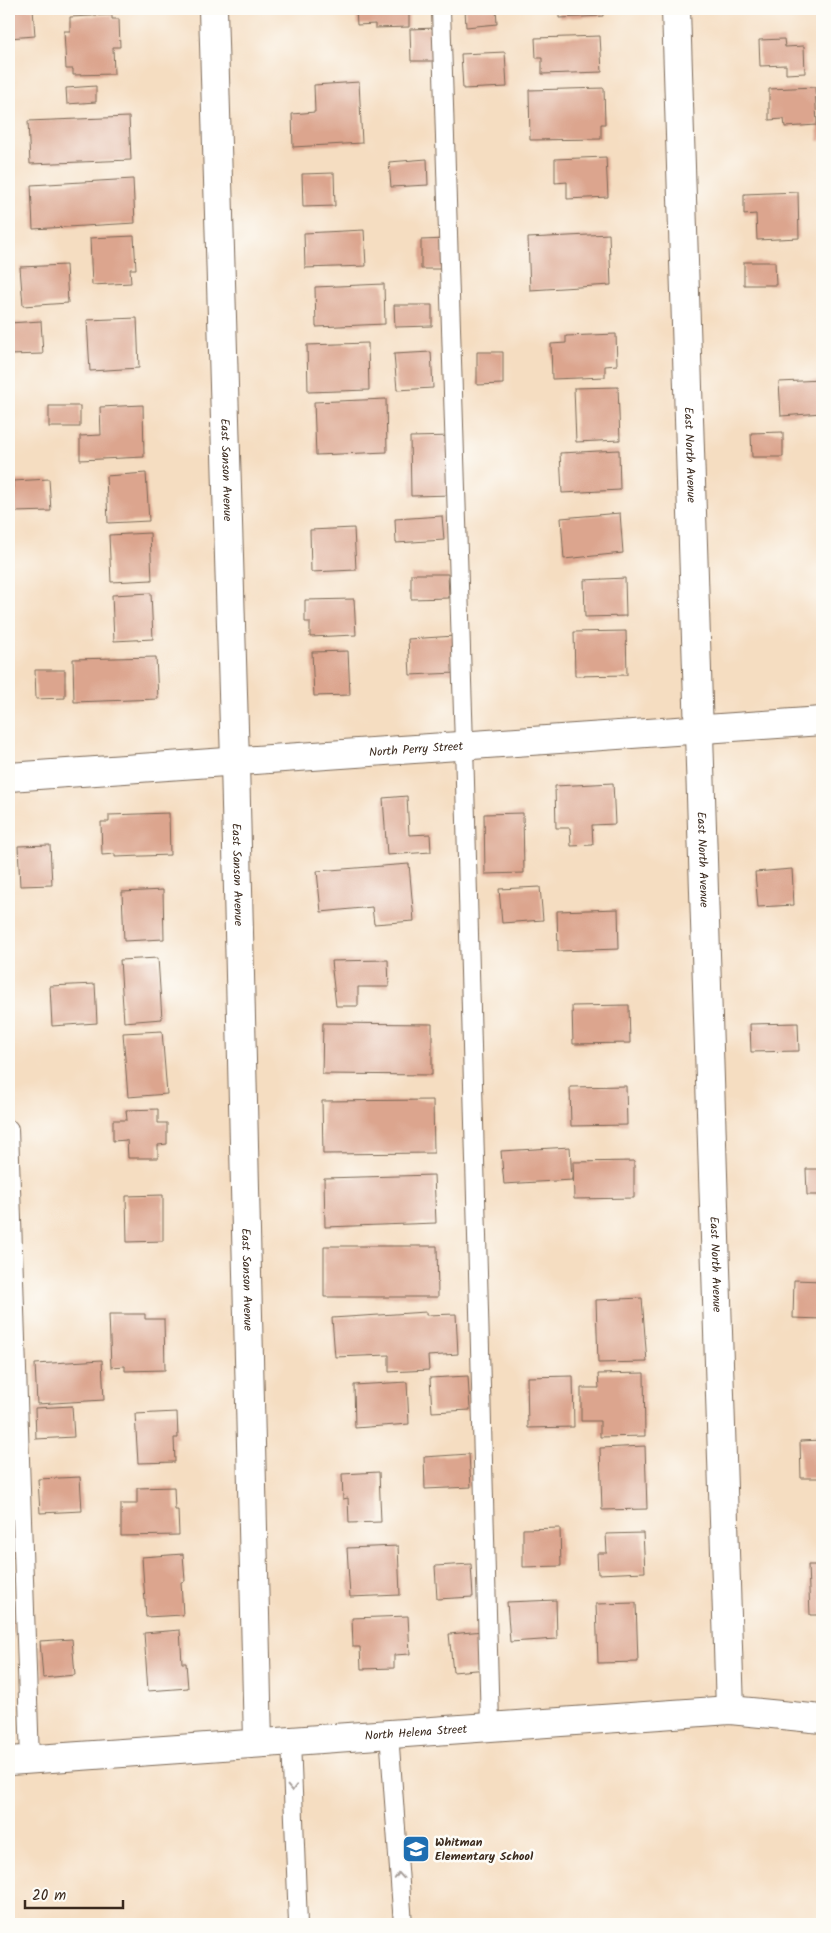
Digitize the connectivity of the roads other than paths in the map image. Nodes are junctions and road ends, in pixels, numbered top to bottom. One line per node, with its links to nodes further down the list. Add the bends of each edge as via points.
1 (213, 9): 7 (street, East Sanson Avenue)
2 (441, 9): 6 (lane)
3 (676, 9): 5 (street, East North Avenue)
4 (822, 720): 5 (street, North Perry Street)
5 (700, 728): 6 (street, North Perry Street); 10 (street, East North Avenue)
6 (464, 745): 7 (street, North Perry Street); 12 (lane)
7 (235, 762): 8 (street, North Perry Street); 15 (street, East Sanson Avenue)
8 (9, 778)
9 (9, 1129): 16 (lane)
10 (730, 1710): 11 (street, North Helena Street); 12 (street, North Helena Street)
11 (822, 1719)
12 (490, 1726): 13 (street, North Helena Street)
13 (389, 1733): 14 (street, North Helena Street); 18 (lane, one-way to 13)
14 (291, 1740): 15 (street, North Helena Street); 17 (lane, one-way to 17)
15 (258, 1742): 16 (street, North Helena Street)
16 (19, 1761)
17 (298, 1924)
18 (403, 1924)

